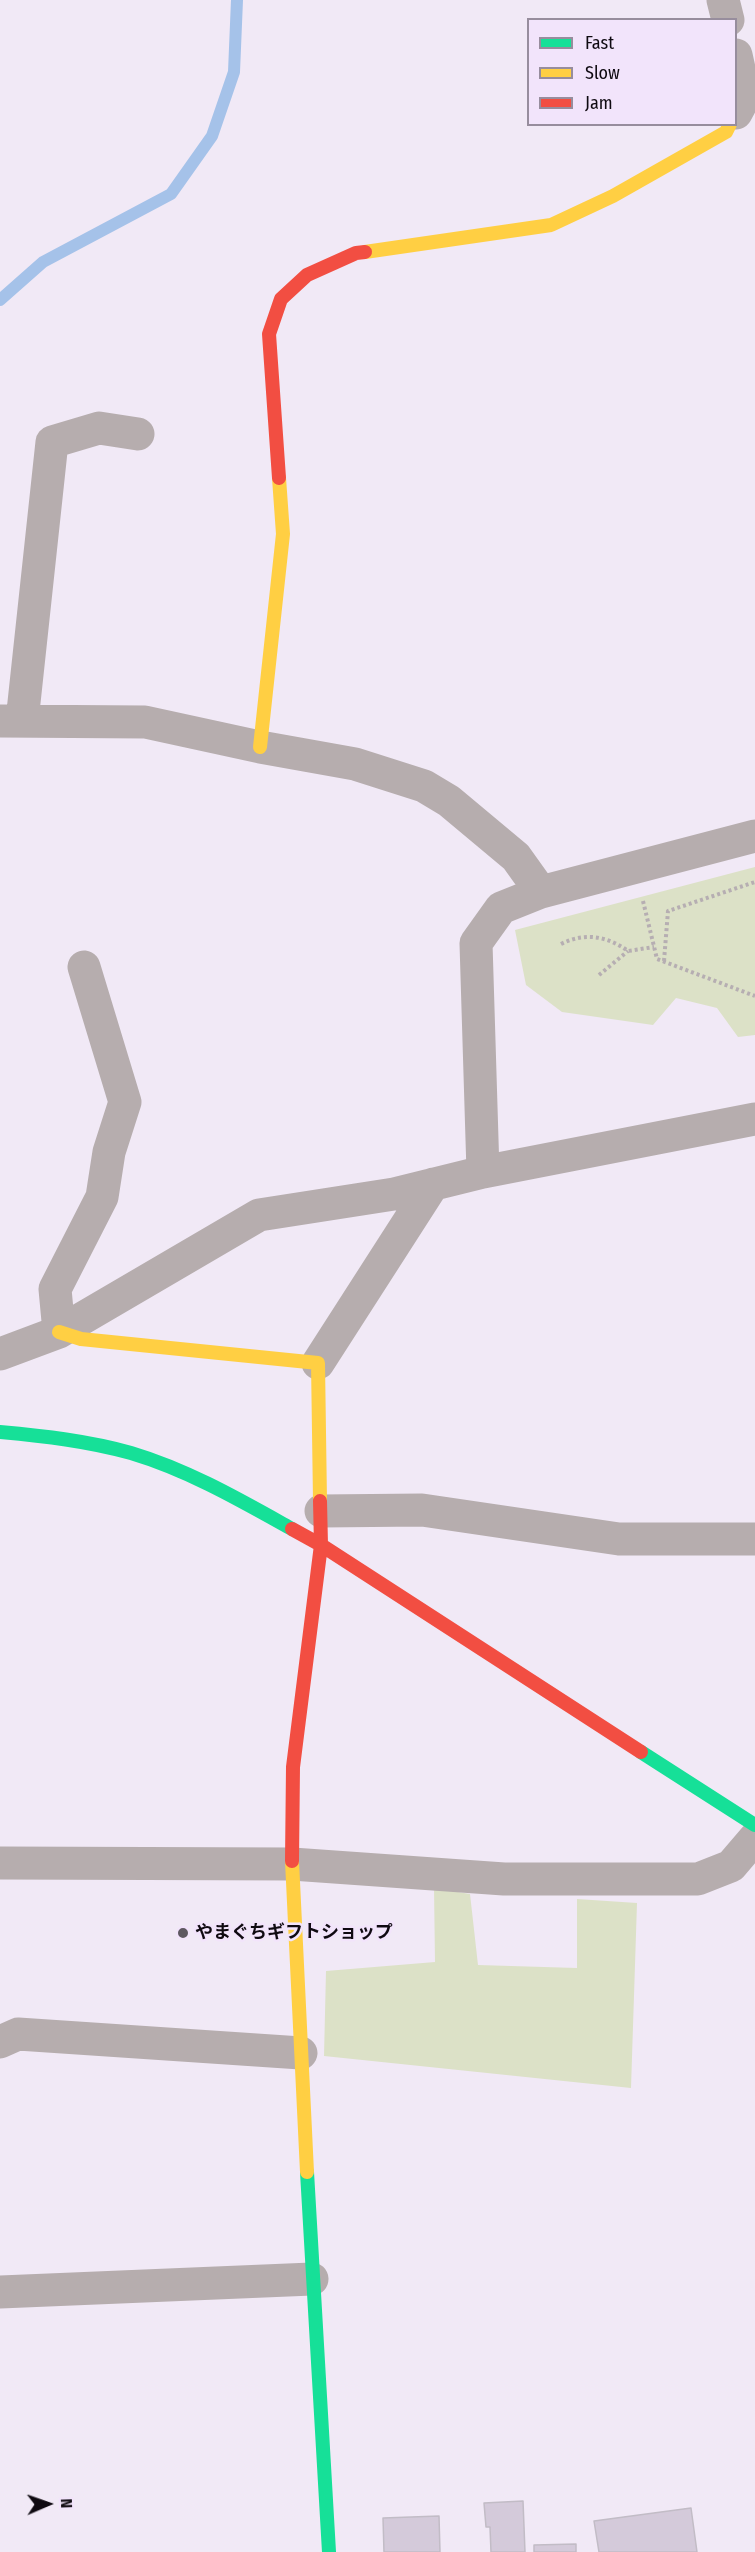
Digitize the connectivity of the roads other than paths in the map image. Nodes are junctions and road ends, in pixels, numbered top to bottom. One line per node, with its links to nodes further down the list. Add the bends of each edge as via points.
1 (723, 0): 2 (street)
2 (728, 18)
3 (737, 63): 4 (street, via 745,96)
4 (737, 110)
5 (729, 126): 8 (street, via 726,132 613,196 551,225 356,253 307,275 281,299 269,334 283,534)
6 (138, 434): 7 (street, via 99,428 52,442)
7 (11, 721): 8 (street, via 145,722)
8 (261, 747): 10 (street, via 355,764 424,786 449,801 516,857)
9 (755, 836): 10 (street)
10 (541, 892): 13 (street, via 501,908 476,943)
11 (84, 967): 15 (street, via 125,1102 109,1152 102,1197 55,1289)
12 (755, 1119): 13 (street)
13 (483, 1172): 14 (street)
14 (433, 1184): 15 (street, via 394,1194 259,1215); 17 (street)
15 (58, 1332): 16 (street); 17 (street, via 81,1339)
16 (0, 1354)
17 (318, 1362): 19 (street)
18 (0, 1432): 21 (street, via 56,1437 131,1453 206,1482)
19 (321, 1511): 20 (street, via 422,1510 619,1539); 21 (street)
20 (755, 1539)
21 (321, 1545): 22 (street); 25 (street, via 293,1767)
22 (755, 1825)
23 (755, 1838): 25 (street, via 730,1866 698,1879 504,1879)
24 (0, 1863): 25 (street)
25 (292, 1864): 27 (street)
26 (0, 2042): 27 (street, via 18,2034)
27 (301, 2053): 28 (street)
28 (312, 2279): 29 (street); 30 (street)
29 (0, 2292)
30 (329, 2552)

